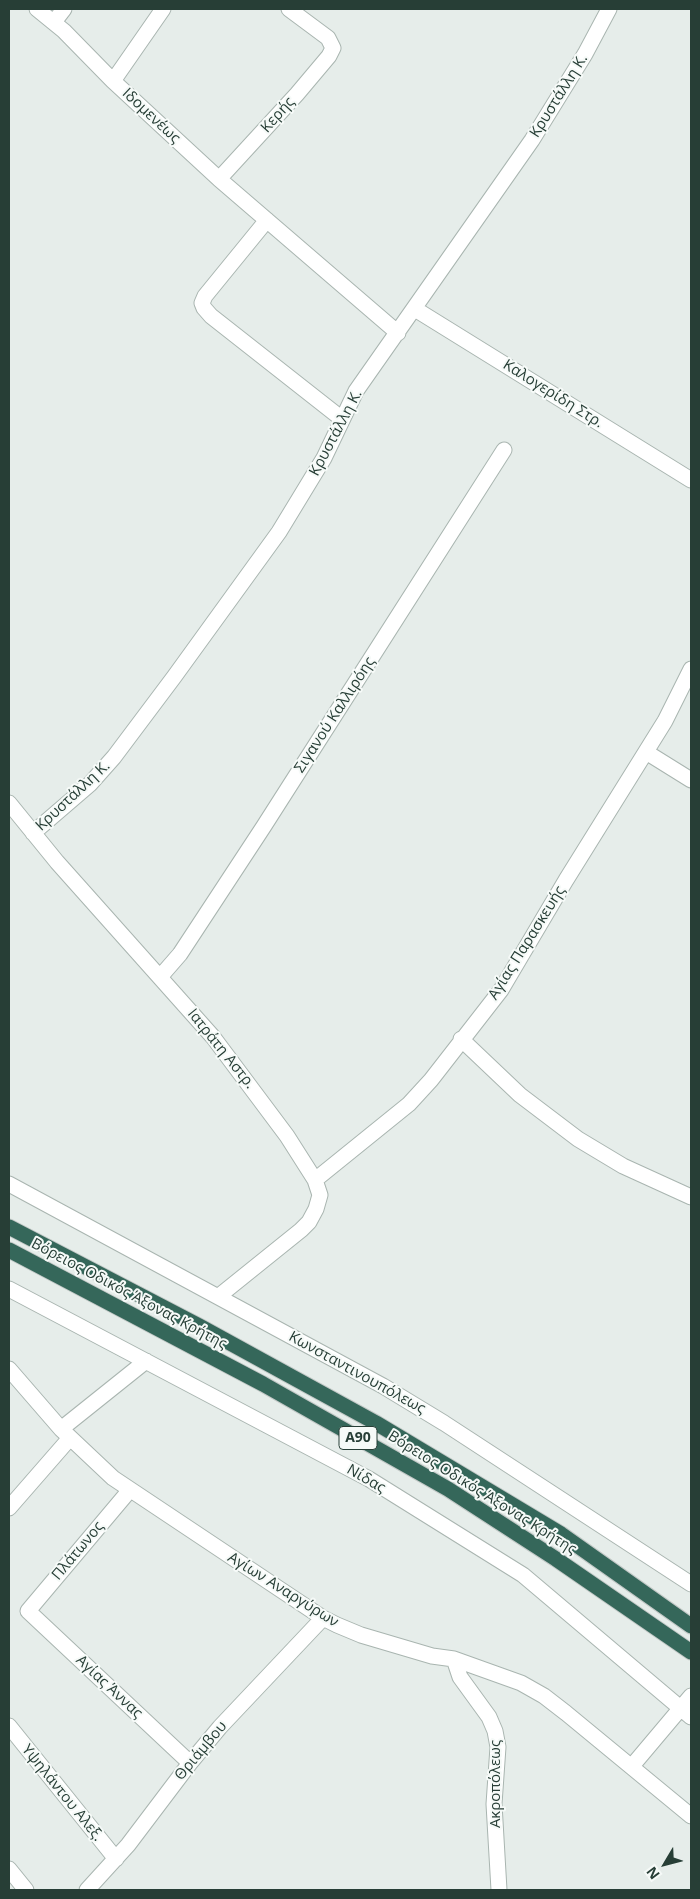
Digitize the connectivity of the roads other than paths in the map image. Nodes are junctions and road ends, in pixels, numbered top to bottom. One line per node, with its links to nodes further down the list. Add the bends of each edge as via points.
1 (37, 9): 6 (street, Ιδομενέως)
2 (64, 9): 6 (street)
3 (163, 9): 7 (street)
4 (289, 9): 8 (street, Κερής, via 332,43 329,56)
5 (609, 9): 10 (street, Κρυστάλλη Κ., via 586,54 532,140)
6 (54, 22): 7 (street, Ιδομενέως)
7 (113, 81): 8 (street, Ιδομενέως)
8 (219, 179): 9 (street, Ιδομενέως)
9 (267, 220): 11 (street, Ιδομενέως); 12 (street, via 202,303 211,316)
10 (415, 309): 11 (street, Κρυστάλλη Κ.); 14 (street, Καλογερίδη Στρ.)
11 (398, 332): 12 (street, Κρυστάλλη Κ., via 356,391)
12 (342, 419): 19 (street, Κρυστάλλη Κ., via 324,458 279,532 132,734 90,784)
13 (504, 450): 20 (street, Σιγανού Καλλιρόης, via 264,826 180,954)
14 (691, 480)
15 (691, 669): 16 (street, Αγίας Παρασκευής)
16 (646, 752): 17 (street); 21 (street, Αγίας Παρασκευής, via 501,990)
17 (691, 780)
18 (9, 803): 19 (street, Ιατράτη Αστρ.)
19 (33, 833): 20 (street, Ιατράτη Αστρ.)
20 (160, 977): 22 (street, Ιατράτη Αστρ., via 229,1056)
21 (462, 1039): 22 (street, Αγίας Παρασκευής, via 409,1104); 24 (street, via 520,1095 584,1143 623,1166)
22 (315, 1180): 28 (street, Ιατράτη Αστρ., via 320,1195 308,1222)
23 (9, 1184): 28 (street, Κωνσταντινουπόλεως)
24 (691, 1197)
25 (9, 1227): 37 (highway, Βόρειος Οδικός Άξονας Κρήτης / Α90, via 201,1326 376,1423 561,1534)
26 (9, 1250): 38 (highway, Βόρειος Οδικός Άξονας Κρήτης / Α90, via 263,1384 448,1489)
27 (9, 1289): 29 (street, Νίδας)
28 (219, 1296): 34 (street, Κωνσταντινουπόλεως, via 444,1422)
29 (146, 1362): 31 (street); 41 (street, Νίδας, via 369,1479 523,1575)
30 (9, 1369): 31 (street, Αγίων Αναργύρων)
31 (65, 1433): 32 (street, Αγίων Αναργύρων, via 95,1464); 33 (street)
32 (129, 1491): 35 (street, Πλάτωνος); 36 (street, Αγίων Αναργύρων)
33 (9, 1508)
34 (691, 1584)
35 (28, 1611): 43 (street, Αγίας Άννας)
36 (323, 1618): 39 (street, Αγίων Αναργύρων, via 361,1635 432,1656); 43 (street, Θριάμβου)
37 (691, 1626)
38 (691, 1652)
39 (454, 1659): 44 (street, Αγίων Αναργύρων, via 512,1679 544,1696); 50 (street, Ακροπόλεως, via 460,1677 489,1718 497,1738 494,1804)
40 (691, 1696): 41 (street)
41 (686, 1712): 44 (street)
42 (9, 1726): 46 (street, Υψηλάντου Αλεξ.)
43 (190, 1763): 46 (street, Θριάμβου)
44 (632, 1766): 45 (street, Αγίων Αναργύρων)
45 (691, 1816)
46 (116, 1859): 49 (street, Θριάμβου)
47 (9, 1869): 48 (street)
48 (26, 1890)
49 (87, 1890)
50 (499, 1890)

